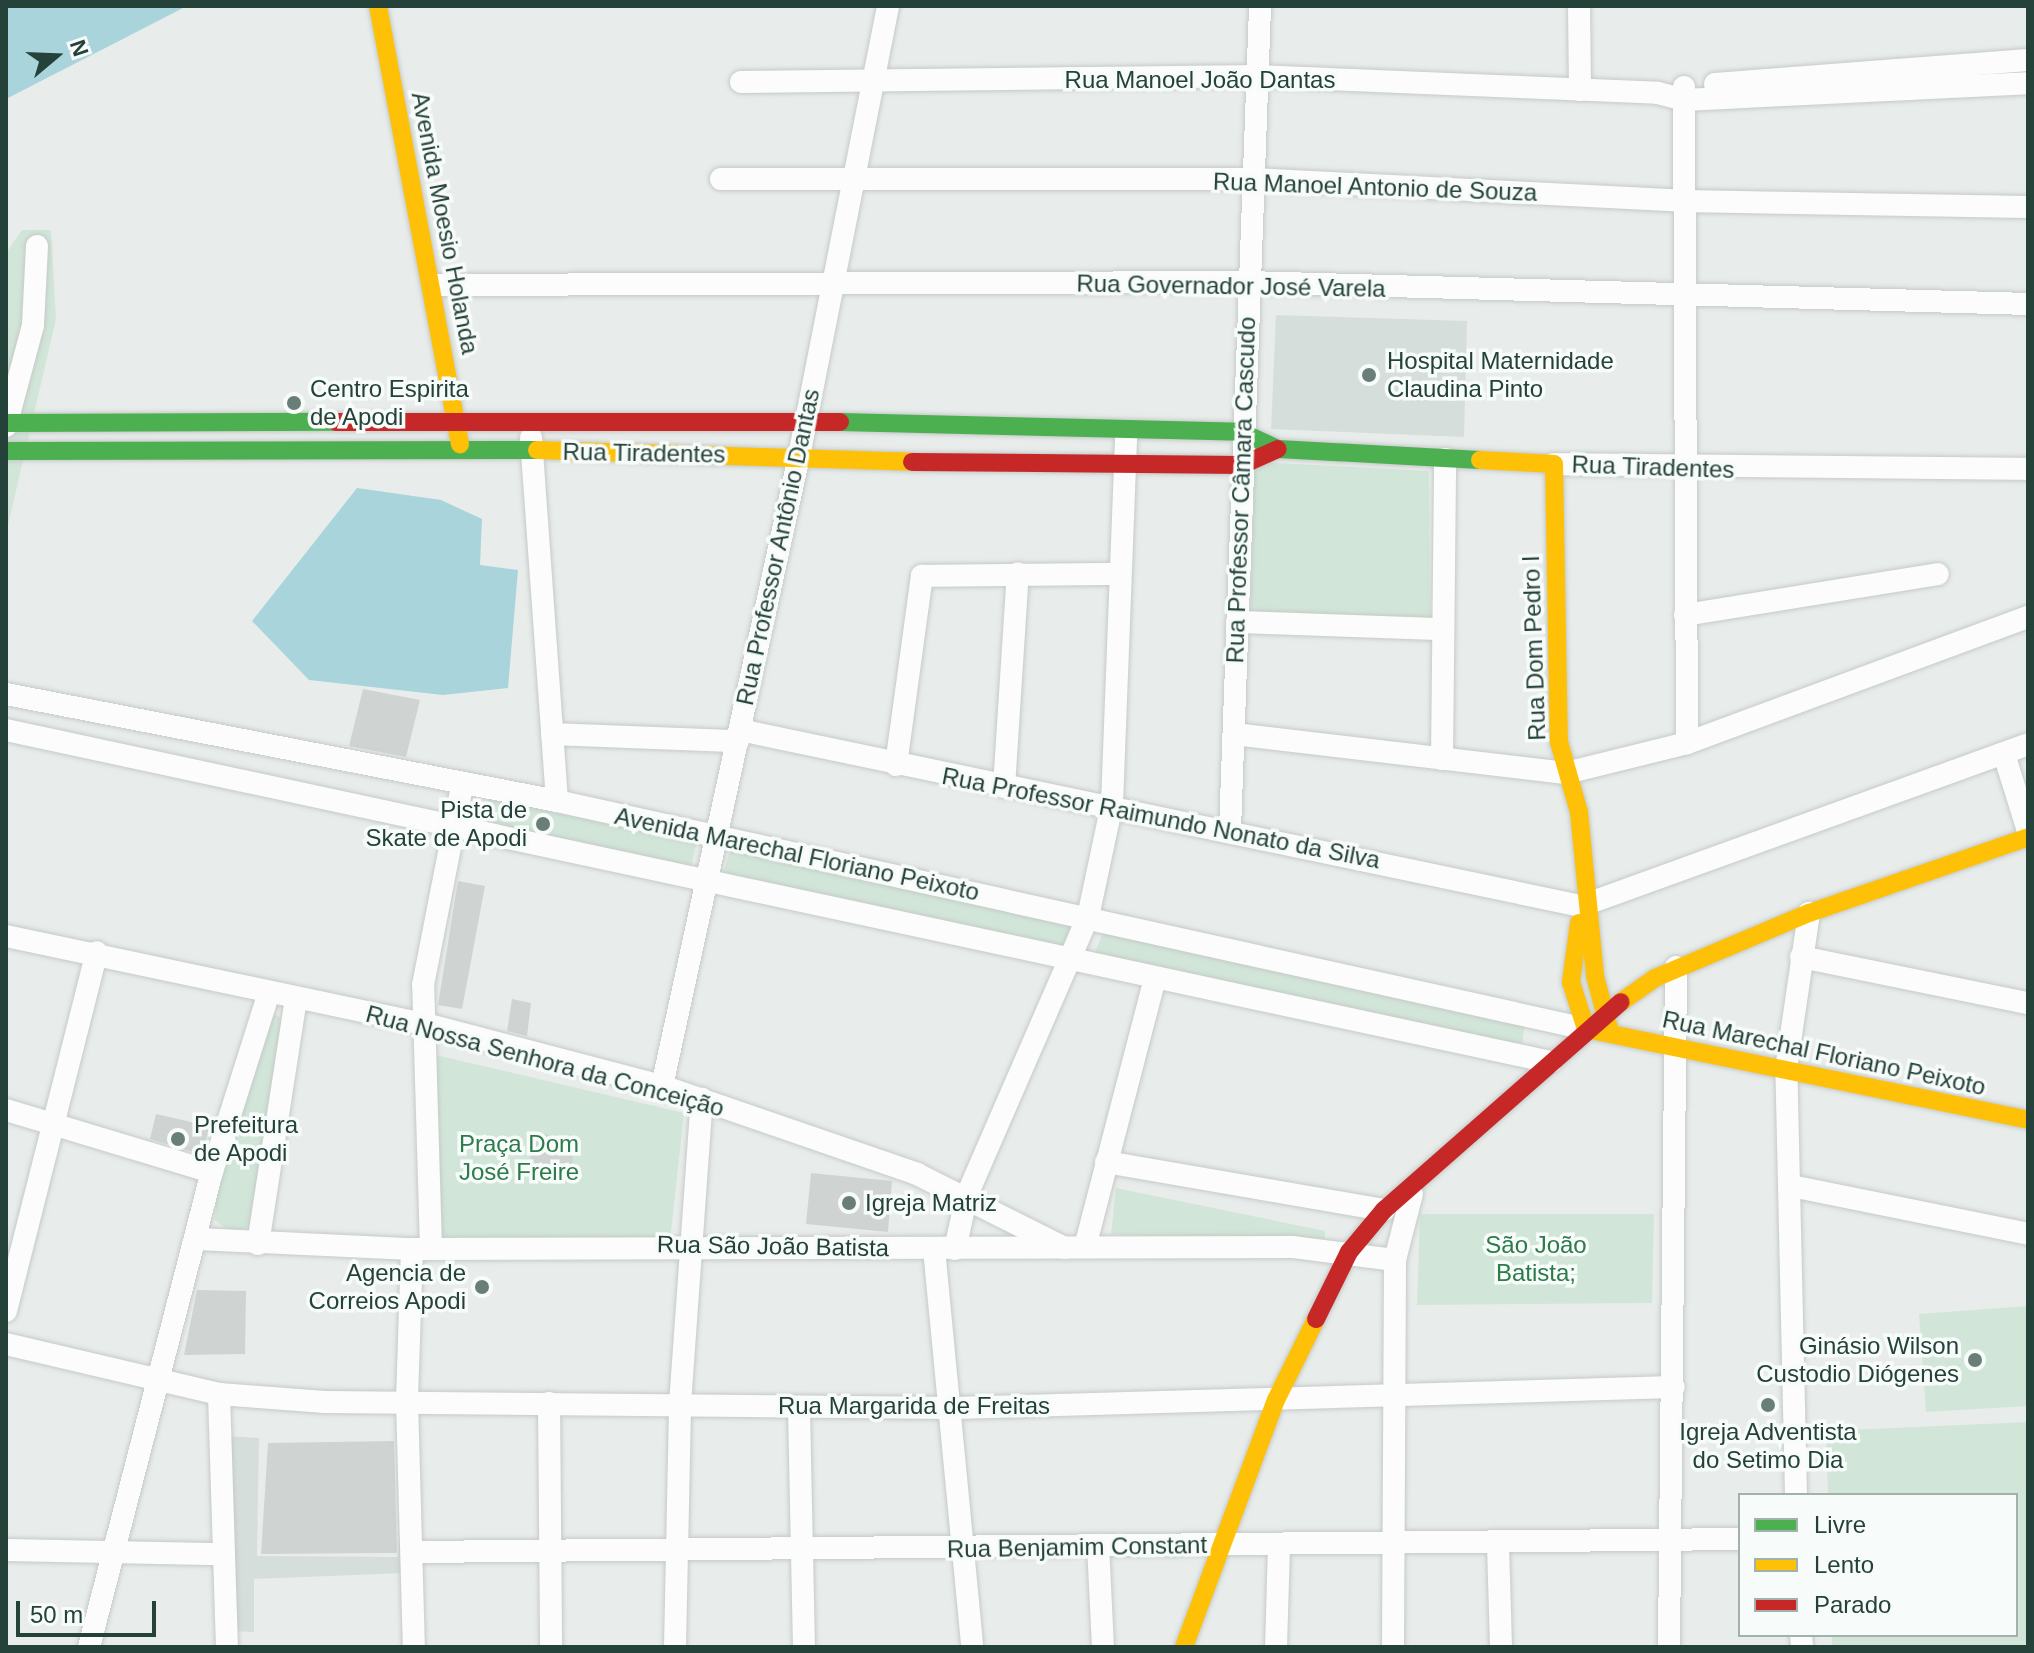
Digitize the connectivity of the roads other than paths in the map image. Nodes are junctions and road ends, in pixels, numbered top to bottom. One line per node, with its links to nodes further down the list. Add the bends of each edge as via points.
1 (378, 6): 19 (main road, Avenida Moesio Holanda)
2 (888, 6): 8 (street, Rua Professor Antônio Dantas)
3 (1260, 6): 6 (street, Rua Professor Câmara Cascudo)
4 (1579, 6): 10 (street)
5 (2028, 60): 11 (street, Rua Manoel João Dantas)
6 (1256, 76): 8 (street, Rua Manoel João Dantas); 10 (street, Rua Manoel João Dantas); 14 (street, Rua Professor Câmara Cascudo)
7 (741, 82): 8 (street, Rua Manoel João Dantas)
8 (867, 83): 13 (street, Rua Professor Antônio Dantas)
9 (2028, 83): 11 (street, Rua Manoel João Dantas)
10 (1580, 90): 11 (street, Rua Manoel João Dantas)
11 (1684, 93): 15 (street)
12 (721, 179): 13 (street, Rua Manoel Antonio de Souza)
13 (852, 179): 14 (street, Rua Manoel Antonio de Souza); 20 (street, Rua Professor Antônio Dantas)
14 (1252, 179): 15 (street, Rua Manoel Antonio de Souza); 18 (street, Rua Professor Câmara Cascudo)
15 (1683, 201): 16 (street, Rua Manoel Antonio de Souza); 21 (street)
16 (2028, 207)
17 (37, 246): 26 (street, via 33,325)
18 (1247, 282): 20 (street, Rua Governador José Varela); 21 (street, Rua Governador José Varela); 29 (street, Rua Professor Câmara Cascudo)
19 (434, 285): 20 (street, Rua Governador José Varela); 24 (main road, Avenida Moesio Holanda)
20 (832, 287): 23 (street, Rua Professor Antônio Dantas)
21 (1681, 297): 22 (street, Rua Governador José Varela); 43 (street)
22 (2028, 304)
23 (804, 421): 25 (main road, Rua Tiradentes); 28 (main road, Rua Tiradentes); 36 (street, Rua Professor Antônio Dantas)
24 (457, 424): 25 (main road, Rua Tiradentes); 27 (main road, Rua Tiradentes); 31 (main road, Avenida Moesio Holanda)
25 (530, 424): 33 (street)
26 (6, 425): 27 (main road, Rua Tiradentes)
27 (280, 428): 35 (street)
28 (990, 430): 30 (main road, Rua Tiradentes); 38 (street)
29 (1241, 432): 30 (main road, Rua Tiradentes); 32 (main road, Rua Tiradentes); 40 (street, Rua Professor Câmara Cascudo)
30 (1126, 433): 41 (street)
31 (461, 449): 33 (main road, Rua Tiradentes); 35 (main road, Rua Tiradentes)
32 (1278, 449): 37 (main road, Rua Tiradentes); 40 (main road, Rua Tiradentes)
33 (531, 450): 36 (main road, Rua Tiradentes); 53 (street)
34 (6, 451): 35 (main road, Rua Tiradentes)
35 (279, 454)
36 (799, 456): 38 (main road, Rua Tiradentes); 55 (street, Rua Professor Antônio Dantas)
37 (1445, 459): 39 (main road, Rua Tiradentes); 50 (street)
38 (991, 463): 41 (main road, Rua Tiradentes)
39 (1554, 464): 43 (street, Rua Tiradentes); 61 (main road, Rua Dom Pedro I, via 1556,708)
40 (1242, 465): 41 (main road, Rua Tiradentes); 49 (street, Rua Professor Câmara Cascudo)
41 (1126, 468): 45 (street)
42 (2028, 469): 43 (street, Rua Tiradentes)
43 (1684, 470): 47 (street)
44 (1018, 573): 45 (street); 60 (street, via 925,574 916,588); 63 (street)
45 (1118, 574): 65 (street)
46 (1938, 574): 47 (street)
47 (1685, 615): 56 (street)
48 (2028, 617): 56 (street)
49 (1237, 622): 50 (street); 54 (street, Rua Professor Câmara Cascudo)
50 (1440, 629): 59 (street)
51 (6, 694): 62 (street, Avenida Marechal Floriano Peixoto)
52 (6, 730): 66 (street, Avenida Marechal Floriano Peixoto)
53 (552, 734): 55 (street, Rua Professor Raimundo Nonato da Silva); 64 (street)
54 (1234, 734): 59 (street); 68 (street, Rua Professor Câmara Cascudo)
55 (739, 736): 60 (street, Rua Professor Raimundo Nonato da Silva); 69 (street, Rua Professor Antônio Dantas)
56 (1687, 743): 61 (street)
57 (2028, 744): 58 (street)
58 (2004, 754): 67 (street); 71 (street)
59 (1442, 759): 61 (street)
60 (896, 765): 63 (street, Rua Professor Raimundo Nonato da Silva)
61 (1566, 773): 71 (main road, Rua Dom Pedro I, via 1585,876)
62 (462, 786): 64 (street, Avenida Marechal Floriano Peixoto); 66 (street)
63 (1004, 787): 65 (street, Rua Professor Raimundo Nonato da Silva)
64 (557, 801): 69 (street, Avenida Marechal Floriano Peixoto)
65 (1112, 804): 68 (street, Rua Professor Raimundo Nonato da Silva); 73 (street)
66 (455, 824): 70 (street, Avenida Marechal Floriano Peixoto); 84 (street, via 423,985)
67 (2027, 827): 72 (main road)
68 (1230, 830): 71 (street, Rua Professor Raimundo Nonato da Silva)
69 (714, 837): 70 (street, Rua Professor Antônio Dantas); 73 (street, Avenida Marechal Floriano Peixoto)
70 (706, 879): 77 (street, Avenida Marechal Floriano Peixoto); 90 (street, Rua Professor Antônio Dantas)
71 (1585, 906): 83 (main road, Rua Dom Pedro I); 85 (main road, Rua Dom Pedro I, via 1571,982)
72 (1809, 913): 76 (street); 78 (main road)
73 (1088, 917): 77 (street); 85 (street, Avenida Marechal Floriano Peixoto)
74 (6, 936): 75 (street, Rua Nossa Senhora da Conceição)
75 (97, 952): 80 (street, Rua Nossa Senhora da Conceição); 94 (street)
76 (1801, 957): 82 (street); 89 (street)
77 (1066, 960): 79 (street, Avenida Marechal Floriano Peixoto); 99 (street)
78 (1676, 967): 83 (main road); 87 (street)
79 (1155, 978): 88 (street, Avenida Marechal Floriano Peixoto); 95 (street)
80 (268, 995): 81 (street, Rua Nossa Senhora da Conceição); 96 (street)
81 (296, 999): 84 (street, Rua Nossa Senhora da Conceição); 103 (street)
82 (2028, 1003)
83 (1603, 1014): 85 (main road); 86 (main road)
84 (425, 1024): 90 (street, Rua Nossa Senhora da Conceição); 106 (street)
85 (1586, 1029): 86 (main road, Rua Marechal Floriano Peixoto); 88 (main road)
86 (1610, 1034): 87 (main road, Rua Marechal Floriano Peixoto)
87 (1670, 1044): 89 (main road, Rua Marechal Floriano Peixoto); 113 (street)
88 (1551, 1062): 97 (main road)
89 (1786, 1069): 93 (main road, Rua Marechal Floriano Peixoto); 98 (street)
90 (662, 1086): 91 (street, Rua Nossa Senhora da Conceição)
91 (702, 1099): 99 (street, Rua Nossa Senhora da Conceição); 104 (street)
92 (6, 1110): 94 (street)
93 (2028, 1120)
94 (52, 1121): 96 (street); 110 (street)
95 (1106, 1162): 100 (street); 105 (street)
96 (212, 1172): 102 (street)
97 (1417, 1182): 100 (main road); 109 (street)
98 (1791, 1186): 101 (street); 122 (street)
99 (967, 1195): 105 (street, Rua Nossa Senhora da Conceição); 107 (street)
100 (1384, 1210): 108 (main road)
101 (2028, 1234)
102 (197, 1239): 103 (street, Rua São João Batista); 112 (street)
103 (258, 1244): 106 (street, Rua São João Batista)
104 (689, 1244): 106 (street, Rua São João Batista); 107 (street, Rua São João Batista); 119 (street)
105 (1075, 1247): 107 (street, Rua São João Batista); 108 (street, Rua São João Batista)
106 (421, 1248): 117 (street)
107 (944, 1249): 120 (street)
108 (1349, 1252): 109 (street, Rua São João Batista); 116 (main road)
109 (1395, 1260): 115 (street)
110 (6, 1311)
111 (6, 1344): 112 (street, Rua Margarida de Freitas)
112 (156, 1382): 114 (street, Rua Margarida de Freitas); 136 (street)
113 (1674, 1387): 115 (street, Rua Margarida de Freitas); 124 (street)
114 (219, 1394): 117 (street, Rua Margarida de Freitas); 137 (street)
115 (1390, 1394): 116 (street, Rua Margarida de Freitas); 126 (street)
116 (1276, 1400): 120 (street, Rua Margarida de Freitas); 128 (main road)
117 (407, 1401): 118 (street, Rua Margarida de Freitas); 135 (street)
118 (549, 1403): 119 (street, Rua Margarida de Freitas); 130 (street)
119 (680, 1404): 121 (street, Rua Margarida de Freitas); 133 (street)
120 (954, 1408): 121 (street, Rua Margarida de Freitas); 131 (street)
121 (799, 1409): 134 (street)
122 (1796, 1493)
123 (1738, 1539): 124 (street, Rua Benjamim Constant)
124 (1671, 1544): 127 (street, Rua Benjamim Constant); 150 (street)
125 (1098, 1545): 128 (street, Rua Benjamim Constant); 131 (street, Rua Benjamim Constant); 145 (street)
126 (1396, 1545): 127 (street, Rua Benjamim Constant); 129 (street, Rua Benjamim Constant); 148 (street)
127 (1498, 1545): 149 (street)
128 (1216, 1546): 129 (street, Rua Benjamim Constant); 146 (main road)
129 (1279, 1546): 147 (street)
130 (551, 1549): 133 (street, Rua Benjamim Constant); 135 (street, Rua Benjamim Constant); 141 (street)
131 (964, 1549): 134 (street, Rua Benjamim Constant); 144 (street)
132 (6, 1550): 136 (street)
133 (676, 1550): 134 (street, Rua Benjamim Constant); 142 (street)
134 (801, 1550): 143 (street)
135 (414, 1552): 140 (street)
136 (115, 1553): 137 (street); 138 (street)
137 (223, 1554): 139 (street)
138 (89, 1647)
139 (227, 1647)
140 (414, 1647)
141 (551, 1647)
142 (675, 1647)
143 (802, 1647)
144 (972, 1647)
145 (1103, 1647)
146 (1184, 1647)
147 (1276, 1647)
148 (1393, 1647)
149 (1501, 1647)
150 (1669, 1647)

